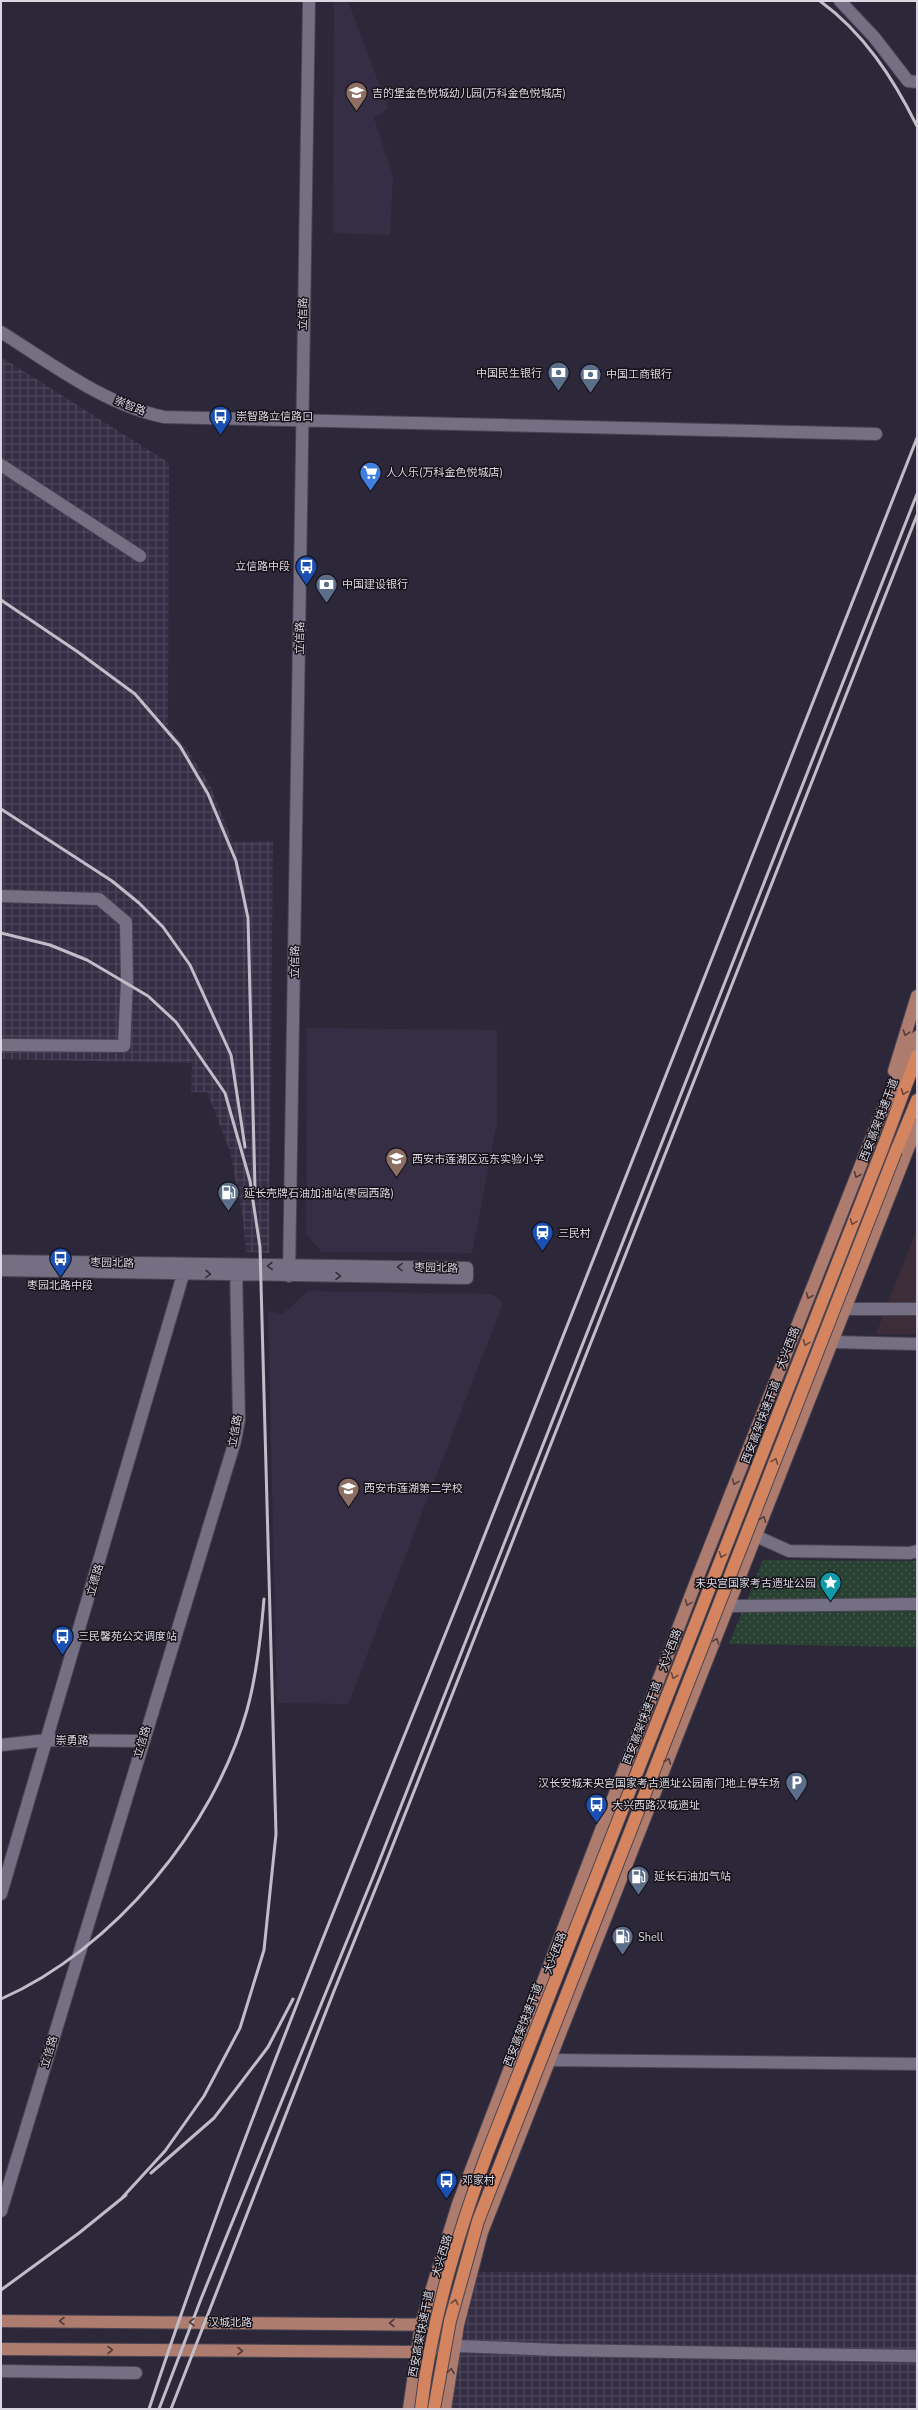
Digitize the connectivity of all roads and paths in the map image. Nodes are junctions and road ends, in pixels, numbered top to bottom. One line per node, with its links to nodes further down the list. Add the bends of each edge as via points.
1 (309, 1): 5 (street, 立信路)
2 (840, 1): 3 (street, via 908,81)
3 (917, 82)
4 (1, 332): 5 (street, 崇智路, via 108,397 140,412 188,419)
5 (301, 419): 6 (street, 崇智路); 21 (street, 立信路, via 295,951)
6 (876, 434)
7 (1, 465): 8 (street)
8 (140, 556)
9 (1, 896): 12 (street, via 99,899 126,922 127,982 124,1046)
10 (917, 996): 15 (main road, one-way to 15)
11 (917, 1037): 15 (main road, 大兴西路)
12 (1, 1045)
13 (917, 1056): 47 (highway, 西安高架快速干道, one-way to 47, bridge, via 487,2154 450,2266 438,2314)
14 (917, 1100): 48 (highway, one-way to 14, bridge, via 450,2321 478,2221)
15 (881, 1114): 38 (main road, 大兴西路, one-way to 38, via 700,1571 460,2197)
16 (916, 1129): 22 (main road)
17 (1, 1261): 18 (street, 枣园北路)
18 (185, 1269): 19 (street, 枣园北路); 20 (street, 枣园北路); 30 (street, 立德路)
19 (1, 1270)
20 (236, 1270): 21 (street, 枣园北路); 31 (street, 立信路, via 239,1420 235,1441)
21 (288, 1271): 21 (street, 枣园北路, one-way to 21, via 467,1278 467,1268)
22 (845, 1309): 23 (street); 24 (main road)
23 (917, 1309)
24 (832, 1342): 25 (street); 26 (main road, one-way to 24)
25 (917, 1344)
26 (756, 1536): 27 (street, via 789,1551); 29 (main road)
27 (917, 1551)
28 (917, 1604): 29 (street)
29 (729, 1606): 34 (main road, one-way to 29)
30 (47, 1740): 31 (street, 崇勇路); 32 (street, 崇勇路); 33 (street, 立德路)
31 (143, 1741): 36 (street, 立信路)
32 (1, 1745)
33 (1, 1894)
34 (549, 2060): 35 (street); 39 (main road, via 482,2232)
35 (917, 2064)
36 (1, 2211)
37 (1, 2321): 38 (main road, 汉城北路, one-way to 37)
38 (421, 2324): 39 (main road, 汉城北路); 42 (main road, 大兴西路)
39 (458, 2325): 40 (main road)
40 (456, 2346): 42 (main road); 43 (street); 49 (main road, one-way to 40)
41 (1, 2349): 42 (main road, one-way to 42)
42 (416, 2352): 46 (main road, 大兴西路)
43 (917, 2356)
44 (1, 2372): 45 (street)
45 (136, 2373)
46 (408, 2409)
47 (421, 2409)
48 (434, 2409)
49 (444, 2409)

